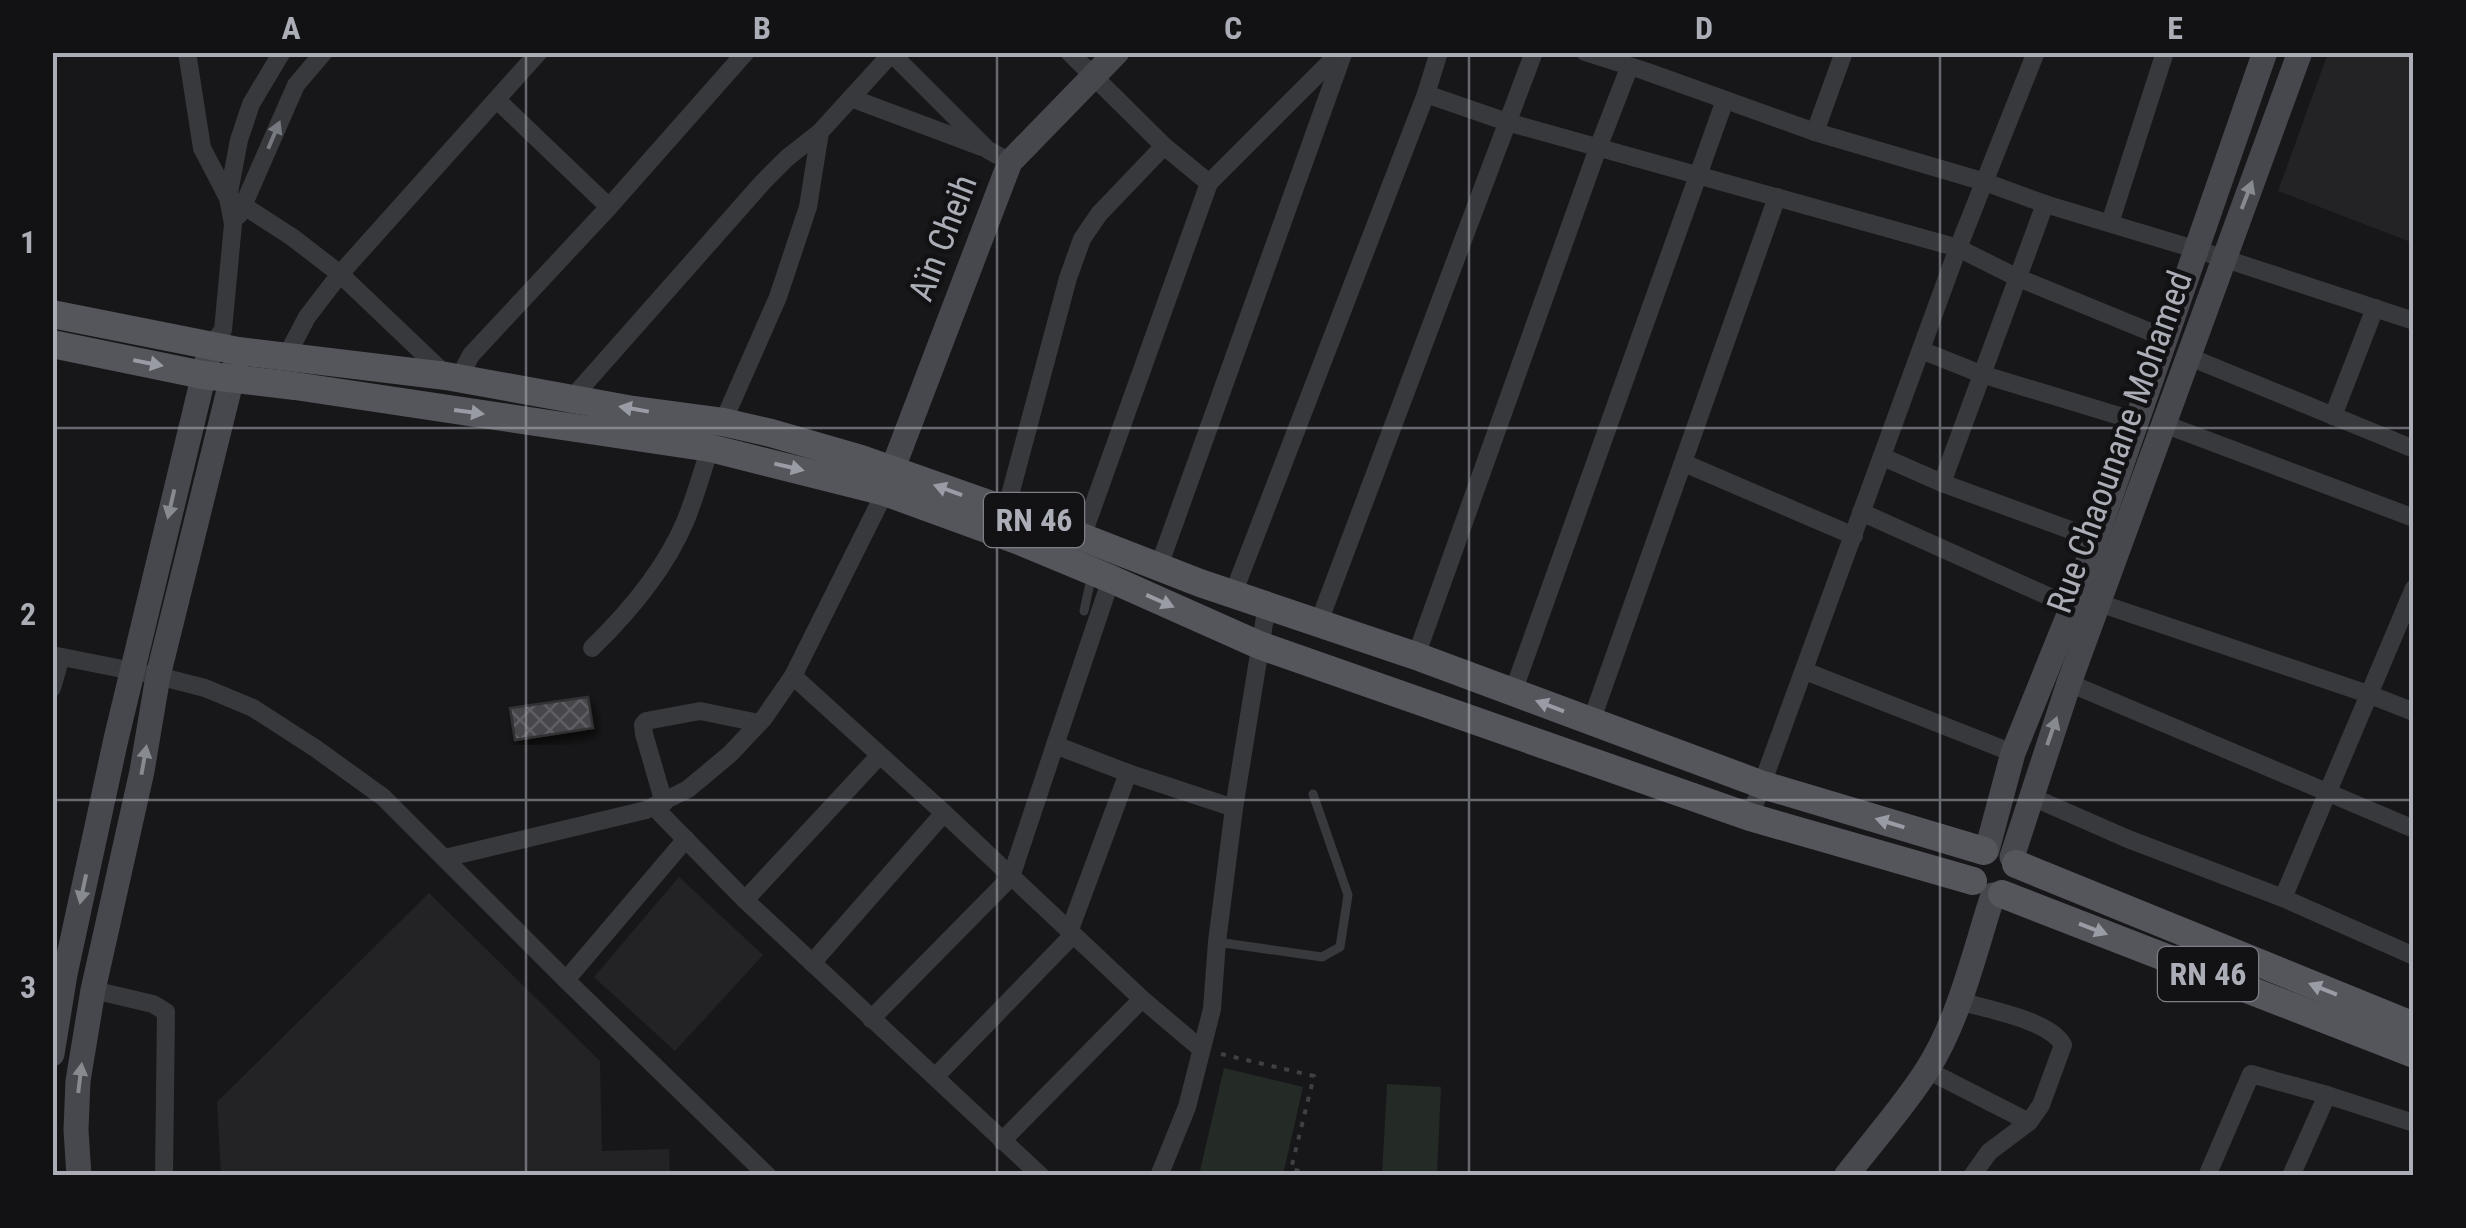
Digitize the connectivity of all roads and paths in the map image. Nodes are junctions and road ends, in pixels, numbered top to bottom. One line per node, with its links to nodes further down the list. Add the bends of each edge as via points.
1 (187, 52): 35 (street, via 202,148)
2 (282, 52): 35 (street, via 238,140)
3 (324, 52): 35 (street, one-way to 3, via 296,86)
4 (540, 52): 23 (street)
5 (746, 52): 37 (street)
6 (1070, 52): 20 (street)
7 (1117, 52): 20 (street)
8 (1342, 52): 33 (street); 74 (street)
9 (1439, 52): 21 (street)
10 (1534, 52): 25 (street)
11 (1585, 52): 19 (street)
12 (1652, 52): 19 (street)
13 (1844, 52): 27 (street)
14 (2036, 52): 32 (street)
15 (2165, 52): 38 (street)
16 (892, 53): 22 (street); 30 (street, Aïn Cheih)
17 (2263, 59): 18 (street); 40 (street, Rue Chaounane Mohamed)
18 (2296, 64): 41 (street, Rue Chaounane Mohamed, one-way to 18)
19 (1637, 70): 24 (street); 29 (street)
20 (1095, 77): 28 (street); 30 (street)
21 (1426, 94): 25 (street); 77 (street)
22 (851, 98): 26 (street); 30 (street)
23 (497, 100): 37 (street); 42 (street)
24 (1725, 100): 27 (street); 31 (street)
25 (1507, 122): 29 (street); 82 (street)
26 (820, 132): 57 (street, via 763,182); 60 (street, via 808,207 778,297)
27 (1815, 132): 32 (street)
28 (1164, 146): 33 (street); 68 (street, via 1082,239)
29 (1598, 148): 31 (street); 86 (street)
30 (999, 156): 66 (street, Aïn Cheih)
31 (1696, 175): 34 (street); 93 (street)
32 (1985, 182): 36 (street); 39 (street)
33 (1209, 183): 72 (street)
34 (1777, 198): 39 (street); 65 (street)
35 (236, 202): 42 (street); 48 (street)
36 (2044, 204): 38 (street); 43 (street)
37 (609, 207): 55 (street)
38 (2110, 222): 40 (street)
39 (1958, 248): 43 (street); 50 (street)
40 (2198, 250): 41 (street); 47 (street, Rue Chaounane Mohamed)
41 (2223, 258): 44 (street); 52 (street, Rue Chaounane Mohamed)
42 (340, 274): 51 (street); 55 (street)
43 (2016, 277): 47 (street); 53 (street)
44 (2375, 308): 46 (street); 58 (street)
45 (52, 314): 48 (main road, RN 46)
46 (2414, 321)
47 (2165, 338): 59 (street, Rue Chaounane Mohamed)
48 (224, 342): 51 (main road, RN 46); 54 (street); 56 (street)
49 (52, 344): 54 (main road, RN 46, one-way to 54)
50 (1921, 350): 53 (street); 64 (street)
51 (286, 355): 55 (main road, RN 46)
52 (2188, 356): 58 (street); 61 (street, Rue Chaounane Mohamed)
53 (1981, 374): 59 (street); 67 (street)
54 (203, 375): 56 (main road, RN 46); 88 (street, one-way to 88)
55 (453, 377): 57 (main road, RN 46)
56 (233, 380): 62 (main road, RN 46, one-way to 62); 89 (street)
57 (573, 398): 60 (main road, RN 46, one-way to 57)
58 (2333, 416): 63 (street)
59 (2136, 421): 73 (street, Rue Chaounane Mohamed)
60 (723, 422): 66 (main road, RN 46, via 771,433)
61 (2164, 424): 70 (street); 78 (street, Rue Chaounane Mohamed)
62 (710, 448): 66 (main road, RN 46, one-way to 66); 84 (street, via 674,544)
63 (2414, 450)
64 (1883, 457): 67 (street); 69 (street)
65 (1684, 463): 71 (street); 96 (street)
66 (888, 481): 68 (main road, RN 46, one-way to 66); 75 (main road, RN 46); 90 (street)
67 (1942, 483): 73 (street)
68 (1006, 510): 72 (main road, RN 46)
69 (1861, 512): 71 (street); 80 (street)
70 (2414, 518)
71 (1854, 536): 87 (street)
72 (1082, 537): 74 (main road, RN 46)
73 (2095, 540): 80 (street, Rue Chaounane Mohamed)
74 (1159, 566): 77 (main road, RN 46)
75 (1102, 575): 81 (lane); 83 (main road, RN 46, one-way to 83); 98 (street)
76 (2414, 588): 94 (street)
77 (1232, 594): 79 (main road, RN 46)
78 (2099, 603): 91 (street, Rue Chaounane Mohamed); 94 (street)
79 (1267, 605): 82 (main road, RN 46); 83 (street)
80 (2072, 607): 99 (street, Rue Chaounane Mohamed)
81 (1084, 611)
82 (1318, 622): 86 (main road, RN 46)
83 (1259, 645): 107 (street); 109 (main road, RN 46)
84 (592, 648)
85 (57, 656): 88 (street); 92 (street)
86 (1416, 656): 93 (main road, RN 46)
87 (1805, 671): 99 (street); 102 (street)
88 (132, 672): 89 (street); 129 (street, one-way to 129)
89 (158, 676): 113 (street, via 253,708 383,797); 123 (street, one-way to 89)
90 (793, 676): 97 (street); 100 (street)
91 (2068, 683): 103 (street); 105 (street, Rue Chaounane Mohamed, one-way to 91)
92 (52, 688)
93 (1513, 692): 96 (main road, RN 46, one-way to 93)
94 (2368, 694): 95 (street); 103 (street)
95 (2414, 712)
96 (1591, 722): 102 (main road, RN 46)
97 (759, 723): 106 (street, via 688,789); 106 (street, via 700,711 646,721)
98 (1055, 745): 101 (street); 114 (street)
99 (2012, 753): 112 (street, Rue Chaounane Mohamed)
100 (879, 756): 108 (street); 117 (street)
101 (1128, 773): 107 (street); 118 (street)
102 (1764, 785): 109 (street); 112 (main road, RN 46, one-way to 102)
103 (2326, 790): 110 (street); 116 (street)
104 (1313, 794): 119 (lane, via 1348,894 1340,947 1322,957)
105 (2030, 796): 112 (street, Rue Chaounane Mohamed); 116 (street)
106 (659, 805): 111 (street); 113 (street)
107 (1234, 808): 119 (street)
108 (944, 813): 114 (street); 121 (street)
109 (1750, 817): 115 (main road, RN 46)
110 (2414, 828)
111 (686, 839): 117 (street); 122 (street)
112 (2000, 855): 115 (main road, via 2015,882); 115 (main road, via 1974,860 1971,874); 127 (main road, RN 46, one-way to 112)
113 (445, 858): 122 (street)
114 (1011, 877): 118 (street); 126 (street)
115 (1989, 890): 125 (street); 130 (main road, RN 46, one-way to 130)
116 (2283, 898): 120 (street)
117 (745, 900): 121 (street)
118 (1071, 933): 124 (street); 132 (street)
119 (1217, 942): 128 (street)
120 (2414, 956)
121 (812, 963): 126 (street)
122 (566, 980): 139 (street)
123 (93, 990): 137 (street, one-way to 123, via 78,1081); 138 (street, via 166,1012)
124 (1142, 999): 128 (street); 136 (street)
125 (1959, 1001): 131 (street); 134 (street, via 2044,1027 2063,1044)
126 (871, 1019): 132 (street)
127 (2414, 1026)
128 (1201, 1049): 141 (street); 142 (path, via 1314,1076 1292,1169)
129 (52, 1054)
130 (2414, 1054)
131 (1927, 1070): 134 (street); 143 (street)
132 (936, 1076): 136 (street)
133 (2327, 1095): 135 (street); 145 (street, via 2251,1074); 146 (street)
134 (2029, 1122): 144 (street, via 1989,1152)
135 (2414, 1123)
136 (1002, 1141): 140 (street)
137 (79, 1176)
138 (164, 1176)
139 (768, 1176)
140 (1040, 1176)
141 (1159, 1176)
142 (1320, 1176)
143 (1846, 1176)
144 (1972, 1176)
145 (2207, 1176)
146 (2291, 1176)

